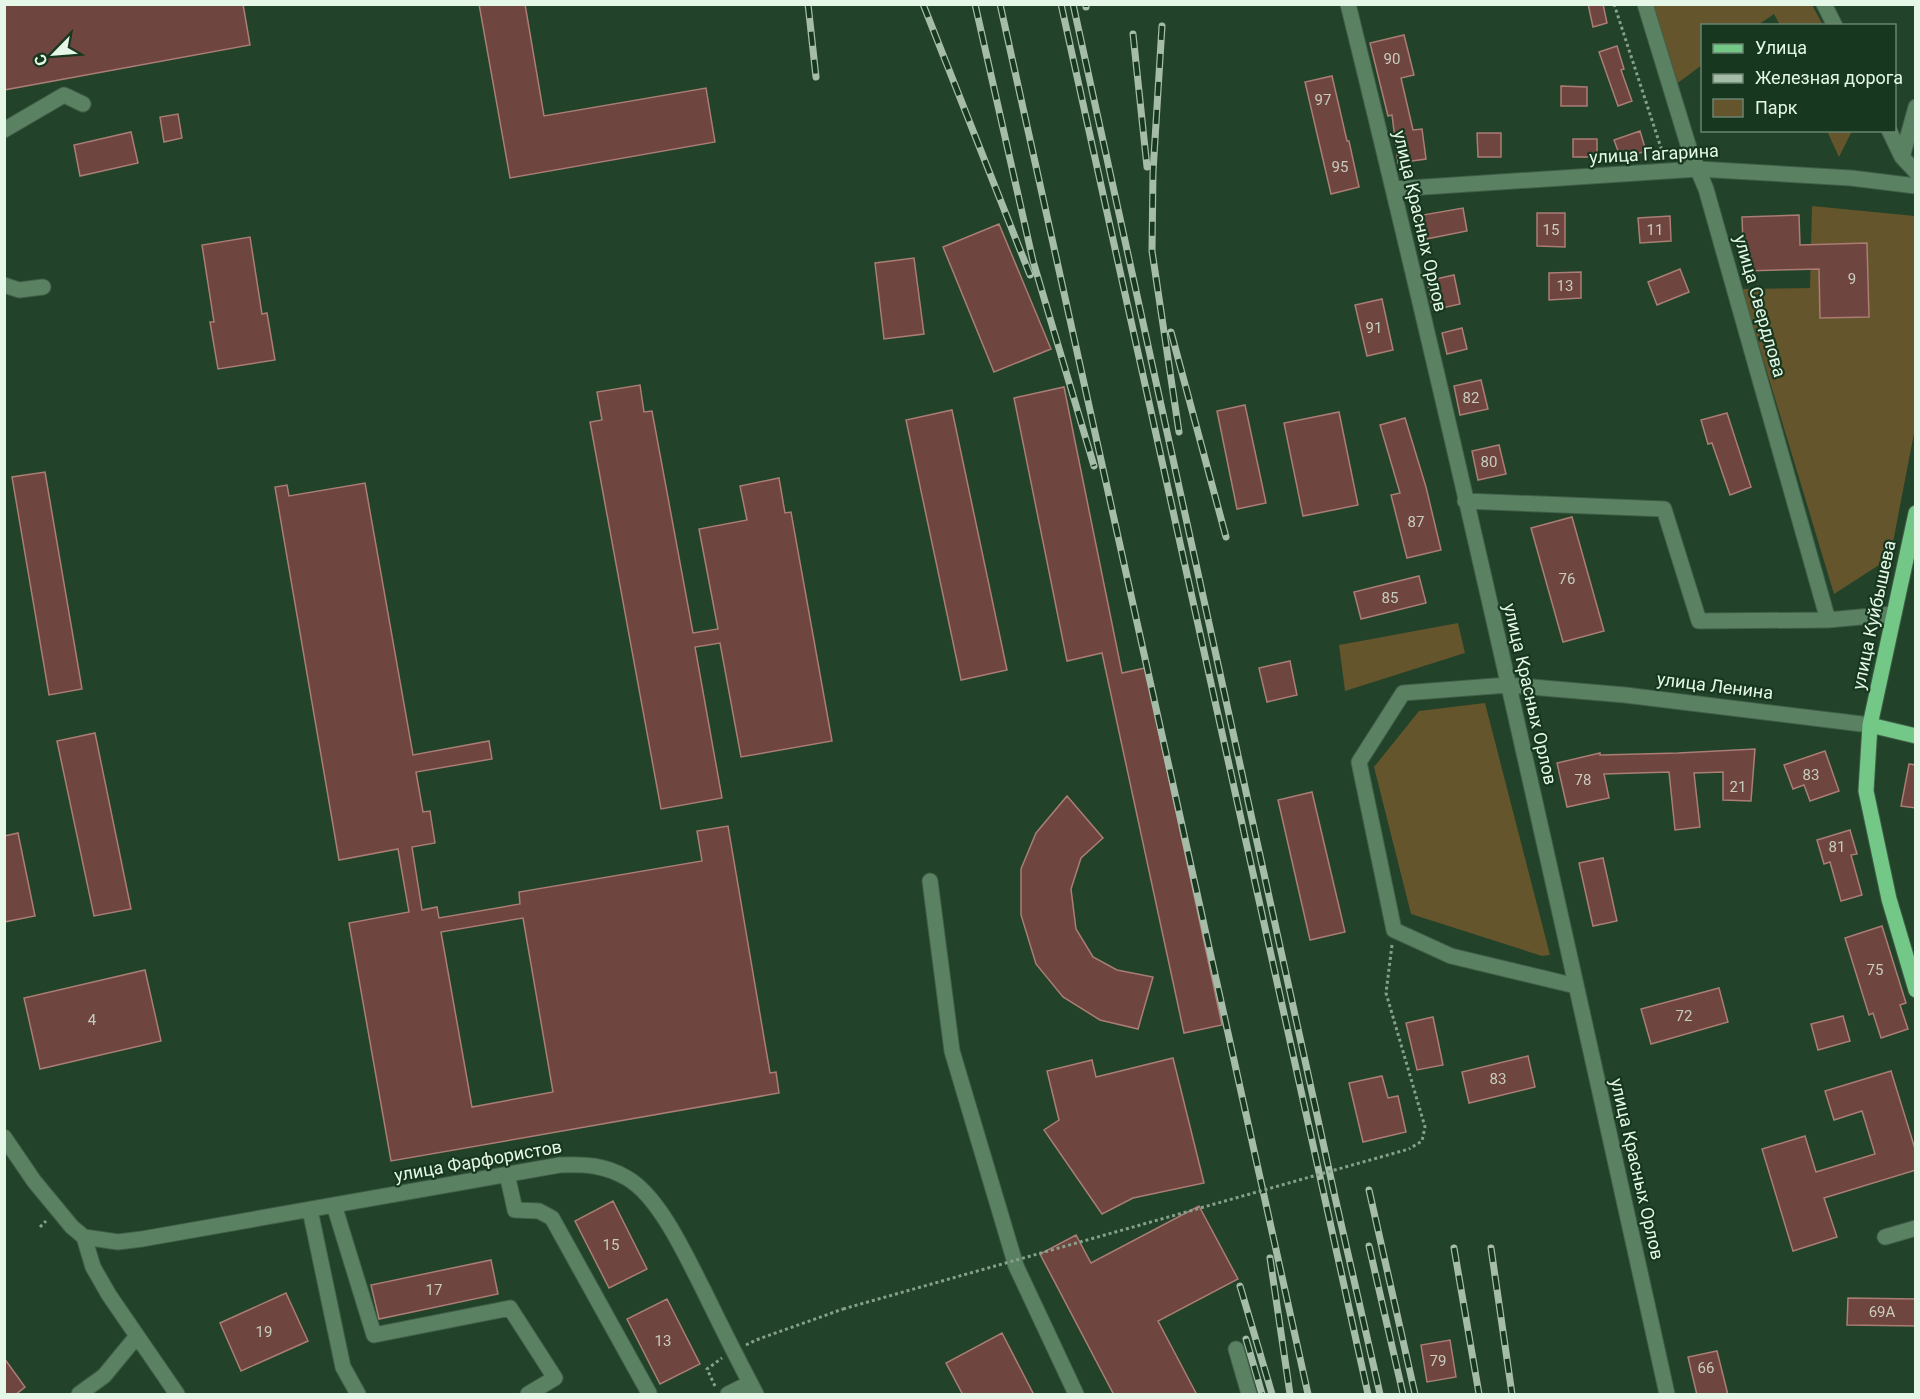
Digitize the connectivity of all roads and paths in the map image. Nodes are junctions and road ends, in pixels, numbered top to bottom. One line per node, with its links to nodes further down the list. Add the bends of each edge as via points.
1 (1348, 4): 15 (street, улица Красных Орлов)
2 (1614, 4): 12 (path)
3 (1645, 4): 11 (street, улица Свердлова)
4 (1824, 4): 5 (street)
5 (1833, 24)
6 (82, 104): 8 (street, via 64,95)
7 (1916, 107): 10 (street)
8 (4, 130)
9 (1890, 132): 10 (street)
10 (1902, 157): 13 (street)
11 (1698, 169): 12 (street, улица Гагарина); 14 (street, улица Гагарина); 21 (street, улица Свердлова)
12 (1668, 172): 15 (street, улица Гагарина)
13 (1916, 172)
14 (1916, 186)
15 (1394, 189): 18 (street, улица Красных Орлов)
16 (4, 285): 17 (street, via 20,290)
17 (44, 287)
18 (1465, 501): 21 (street, via 1664,509 1699,621); 22 (street, улица Красных Орлов)
19 (1916, 513): 20 (main road, улица Куйбышева)
20 (1893, 614): 21 (street); 23 (main road, улица Куйбышева)
21 (1828, 620)
22 (1508, 685): 23 (street, улица Ленина, via 1625,694); 26 (street, улица Ленина, via 1403,693 1359,762); 27 (street, улица Красных Орлов)
23 (1870, 725): 24 (main road, улица Ленина); 28 (main road, via 1866,791 1889,899)
24 (1916, 736)
25 (930, 881): 47 (street, via 952,1052 1016,1266)
26 (1394, 930): 27 (street, via 1451,956); 38 (path, bridge, via 1386,993 1425,1127 1422,1141 1410,1149 843,1309 756,1340)
27 (1576, 986): 49 (street, улица Красных Орлов)
28 (1916, 990)
29 (4, 1137): 34 (street, via 40,1189)
30 (507, 1174): 31 (street, улица Фарфористов); 38 (street, улица Фарфористов, via 585,1164 603,1166 629,1178 649,1198 675,1235); 40 (street, via 515,1210 539,1210 552,1218)
31 (334, 1205): 32 (street, улица Фарфористов); 44 (street, via 374,1335 510,1308 555,1378)
32 (310, 1210): 34 (street, улица Фарфористов, via 118,1242); 43 (street, via 344,1367)
33 (1916, 1228): 35 (street)
34 (84, 1237): 36 (street, via 93,1267)
35 (1884, 1237)
36 (137, 1336): 41 (street, via 104,1376); 42 (street)
37 (1236, 1349): 48 (street)
38 (735, 1352): 39 (street, улица Фарфористов); 45 (path, via 706,1369)
39 (753, 1389): 46 (street)
40 (649, 1393)
41 (79, 1395)
42 (177, 1395)
43 (358, 1395)
44 (528, 1395)
45 (719, 1395)
46 (728, 1395)
47 (1076, 1395)
48 (1249, 1395)
49 (1667, 1395)

